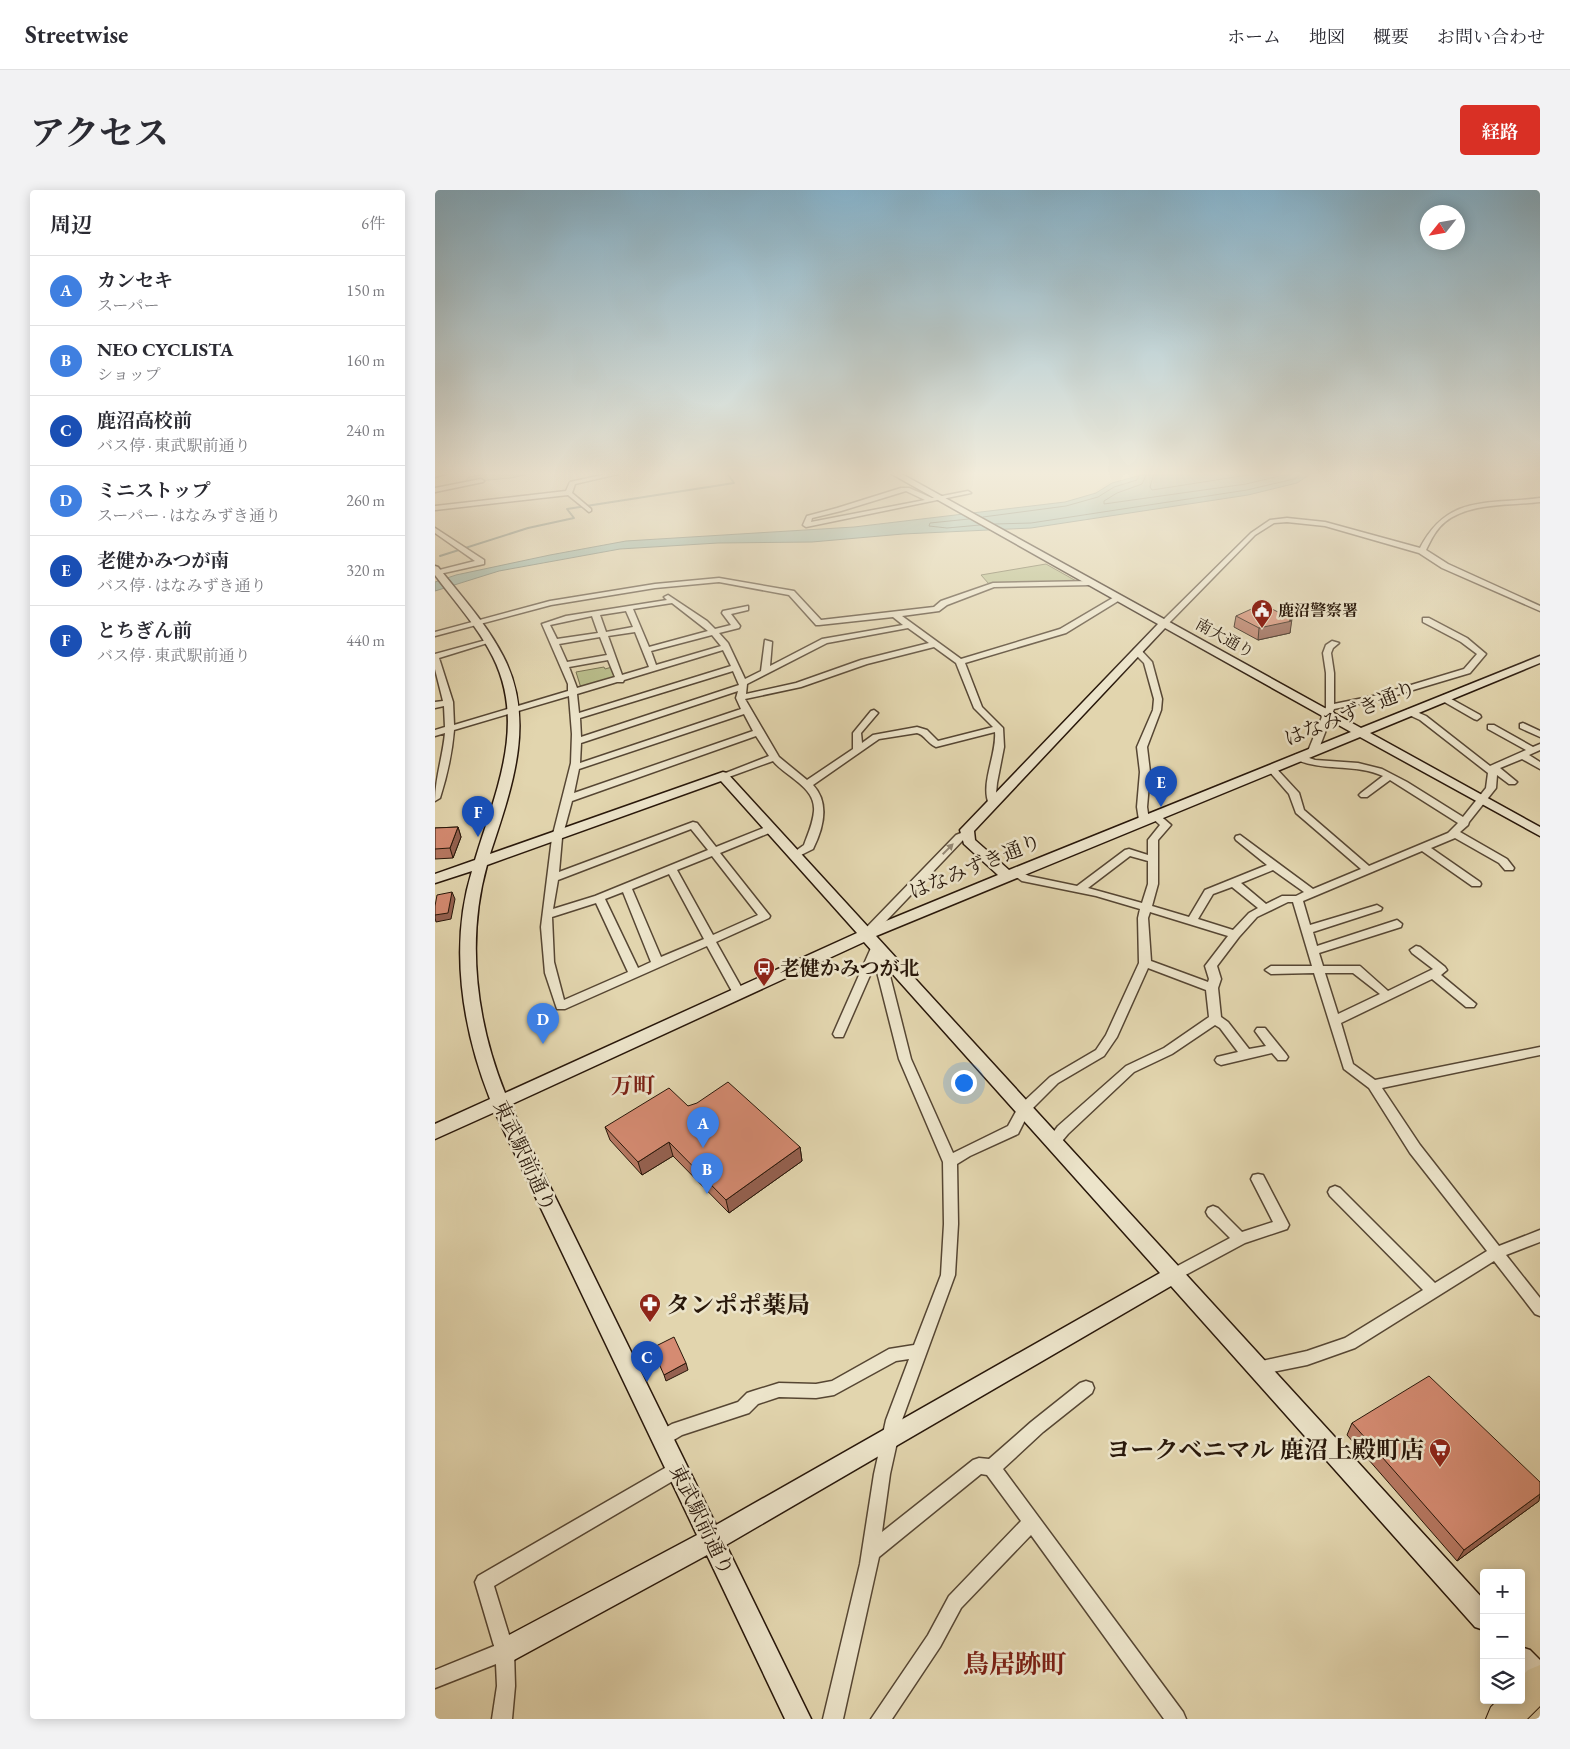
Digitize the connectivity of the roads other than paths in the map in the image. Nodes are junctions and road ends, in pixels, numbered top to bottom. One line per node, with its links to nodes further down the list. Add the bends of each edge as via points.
1 (456, 544): 7 (street, via 481,562)
2 (1023, 544): 8 (street, 南大通り)
3 (1241, 544): 21 (street)
4 (1398, 544): 6 (street)
5 (1425, 544): 6 (street)
6 (1422, 551): 15 (street, via 1445,566)
7 (437, 572): 20 (street, 東武駅前通り)
8 (1091, 583): 10 (street, 南大通り); 17 (street, via 993,585 944,603 937,609)
9 (655, 586): 11 (street); 12 (street); 17 (street, via 719,580 791,592 819,624)
10 (1119, 598): 21 (street, 南大通り); 38 (street, via 1063,631)
11 (672, 601): 13 (street); 24 (street)
12 (557, 602): 18 (street); 20 (street)
13 (629, 608): 16 (street); 23 (street)
14 (745, 608): 24 (street, via 726,613 736,626)
15 (1540, 609)
16 (595, 613): 18 (street); 26 (street)
17 (895, 615): 22 (street)
18 (566, 618): 28 (street, via 546,624)
19 (1426, 620): 51 (street, via 1464,640 1482,654 1467,671)
20 (475, 621): 25 (street); 27 (street, 東武駅前通り)
21 (1164, 623): 34 (street); 51 (street, 南大通り)
22 (907, 626): 31 (street); 42 (street, via 825,641)
23 (637, 629): 26 (street); 33 (street)
24 (713, 632): 32 (street); 33 (street)
25 (435, 634)
26 (603, 634): 28 (street); 35 (street)
27 (490, 641): 36 (street); 50 (street, 東武駅前通り, via 505,672)
28 (555, 642): 39 (street)
29 (768, 642): 42 (street)
30 (1335, 643): 51 (street, via 1327,654 1331,673)
31 (935, 644): 38 (street); 46 (street, via 864,662 798,685)
32 (726, 647): 40 (street); 41 (street)
33 (647, 650): 41 (street)
34 (1137, 651): 84 (street); 85 (street, via 1148,662 1158,699 1157,710 1141,747 1145,772 1142,807)
35 (612, 657): 39 (street); 43 (street)
36 (435, 658): 48 (street)
37 (1540, 659): 47 (street, はなみずき通り)
38 (960, 662): 60 (street, via 978,708)
39 (565, 665): 45 (street)
40 (736, 667): 44 (street); 55 (street)
41 (655, 669): 43 (street)
42 (765, 672): 44 (street)
43 (620, 680): 45 (street)
44 (743, 685): 46 (street); 65 (street)
45 (574, 694): 50 (street); 55 (street)
46 (740, 698): 52 (street)
47 (1443, 698): 54 (street, はなみずき通り); 56 (street)
48 (449, 702): 49 (street); 59 (street)
49 (435, 705)
50 (514, 710): 59 (street); 97 (street, 東武駅前通り, via 509,772)
51 (1329, 710): 62 (street, 南大通り); 68 (street)
52 (745, 711): 61 (street); 73 (street)
53 (874, 712): 67 (street, via 857,733)
54 (1410, 712): 62 (street, はなみずき通り); 75 (street, via 1423,718)
55 (575, 717): 65 (street)
56 (1477, 717)
57 (1523, 726): 64 (street)
58 (1491, 727): 66 (street)
59 (451, 728): 63 (street); 81 (street)
60 (999, 728): 67 (street, via 936,744 924,732 917,730 876,737); 84 (street, via 1002,741 990,790)
61 (760, 732): 70 (street); 82 (street)
62 (1361, 732): 68 (street, はなみずき通り); 83 (street, 南大通り)
63 (435, 733)
64 (1540, 734)
65 (579, 741): 73 (street)
66 (1537, 748): 69 (street)
67 (857, 749): 79 (street)
68 (1313, 751): 71 (street, はなみずき通り)
69 (1521, 754): 72 (street); 75 (street)
70 (775, 757): 76 (street); 79 (street)
71 (1298, 757): 74 (street, はなみずき通り); 77 (street, via 1308,762 1368,767)
72 (1540, 766)
73 (577, 767): 82 (street)
74 (1271, 768): 85 (street, はなみずき通り); 101 (street, via 1294,793 1299,811)
75 (1493, 770): 78 (street); 83 (street, via 1491,788)
76 (723, 776): 87 (street); 91 (street)
77 (1389, 776): 80 (street); 86 (street)
78 (1512, 782)
79 (807, 784): 95 (street, via 817,799 818,814 809,847)
80 (1364, 795)
81 (435, 798)
82 (567, 799): 91 (street)
83 (1483, 800): 86 (street); 88 (street, 南大通り)
84 (992, 802): 90 (street)
85 (1149, 818): 96 (street, via 1166,825 1153,840); 102 (street, はなみずき通り)
86 (1465, 823): 89 (street)
87 (770, 829): 94 (street); 95 (street)
88 (1540, 832)
89 (1454, 833): 93 (street); 100 (street, via 1503,861)
90 (966, 834): 102 (street, via 969,841); 120 (street, one-way to 90, via 953,844)
91 (557, 835): 97 (street); 103 (street)
92 (1241, 838): 98 (street)
93 (1423, 847): 101 (street); 106 (street)
94 (714, 850): 99 (street); 103 (street, via 693,825); 121 (street, via 765,916)
95 (795, 855): 120 (street)
96 (1151, 859): 108 (street, via 1129,852); 112 (street, via 1153,884)
97 (481, 863): 104 (street); 142 (street, 東武駅前通り, via 469,932 469,983 478,1040)
98 (1274, 866): 105 (street); 109 (street)
99 (671, 868): 107 (street); 121 (street)
100 (1509, 868)
101 (1368, 870): 109 (street)
102 (1011, 874): 108 (street); 120 (street, はなみずき通り)
103 (553, 878): 115 (street)
104 (435, 879)
105 (1234, 883): 113 (street); 116 (street, via 1209,892)
106 (1476, 884)
107 (626, 887): 110 (street); 125 (street)
108 (1080, 889): 112 (street)
109 (1312, 893): 111 (street)
110 (599, 898): 115 (street); 128 (street)
111 (1297, 899): 113 (street, via 1286,898); 118 (street)
112 (1145, 907): 116 (street); 124 (street)
113 (1265, 908): 119 (street, via 1253,915)
114 (1377, 908): 118 (street)
115 (547, 915): 128 (street, via 551,971 561,1006)
116 (1192, 920): 119 (street)
117 (1397, 924): 123 (street)
118 (1306, 930): 123 (street)
119 (1235, 934): 130 (street, via 1211,966 1215,979)
120 (872, 941): 132 (street, はなみずき通り); 137 (street); 143 (street); 146 (street, via 905,1060)
121 (709, 942): 125 (street); 132 (street)
122 (1416, 950): 129 (street, via 1441,970)
123 (1313, 951): 127 (street)
124 (1145, 963): 130 (street); 143 (street, via 1111,1037 1100,1052 1054,1080)
125 (658, 964): 128 (street)
126 (1271, 970): 127 (street)
127 (1319, 970): 131 (street, via 1356,969); 135 (street)
128 (635, 974)
129 (1433, 974): 133 (street); 135 (street)
130 (1212, 988): 134 (street)
131 (1382, 991)
132 (738, 992): 142 (street, はなみずき通り)
133 (1470, 1004)
134 (1215, 1019): 139 (street, via 1224,1025); 145 (street, via 1168,1051 1130,1069)
135 (1334, 1021): 141 (street, via 1349,1066)
136 (1261, 1031): 139 (street, via 1278,1052)
137 (839, 1034)
138 (1540, 1051): 141 (street)
139 (1246, 1054): 140 (street)
140 (1221, 1060)
141 (1373, 1085): 152 (street, via 1415,1149)
142 (499, 1102): 144 (street, はなみずき通り); 159 (street, 東武駅前通り)
143 (1024, 1109): 145 (street); 146 (street, via 1013,1130)
144 (435, 1132)
145 (1053, 1142): 153 (street)
146 (950, 1162): 156 (street, via 948,1275)
147 (1258, 1179): 151 (street, via 1282,1225)
148 (1335, 1192): 154 (street)
149 (1213, 1212): 151 (street)
150 (1540, 1236): 152 (street)
151 (1240, 1239): 153 (street)
152 (1496, 1253): 154 (street); 155 (street)
153 (1173, 1275): 157 (street); 160 (street)
154 (1434, 1291): 157 (street, via 1351,1343 1307,1358)
155 (1540, 1310)
156 (921, 1351): 159 (street, via 894,1354 834,1388 779,1390 753,1398 743,1408 678,1429); 160 (street, via 894,1420)
157 (1257, 1368): 166 (street)
158 (1086, 1388): 161 (street)
159 (662, 1439): 162 (street, 東武駅前通り)
160 (890, 1440): 164 (street); 165 (street, via 880,1482)
161 (992, 1468): 163 (street); 165 (street, via 979,1466)
162 (677, 1469): 164 (street, 東武駅前通り); 167 (street, via 484,1582)
163 (1031, 1522): 175 (street, via 955,1602 934,1641); 176 (street)
164 (711, 1541): 167 (street); 173 (street, 東武駅前通り)
165 (870, 1553): 174 (street)
166 (1480, 1614)
167 (505, 1651): 170 (street); 172 (street, via 506,1686)
168 (1525, 1663): 169 (street)
169 (1540, 1678)
170 (435, 1679)
171 (1540, 1682): 177 (highway)
172 (502, 1719)
173 (798, 1719)
174 (833, 1719)
175 (881, 1719)
176 (1176, 1719)
177 (1503, 1719)

